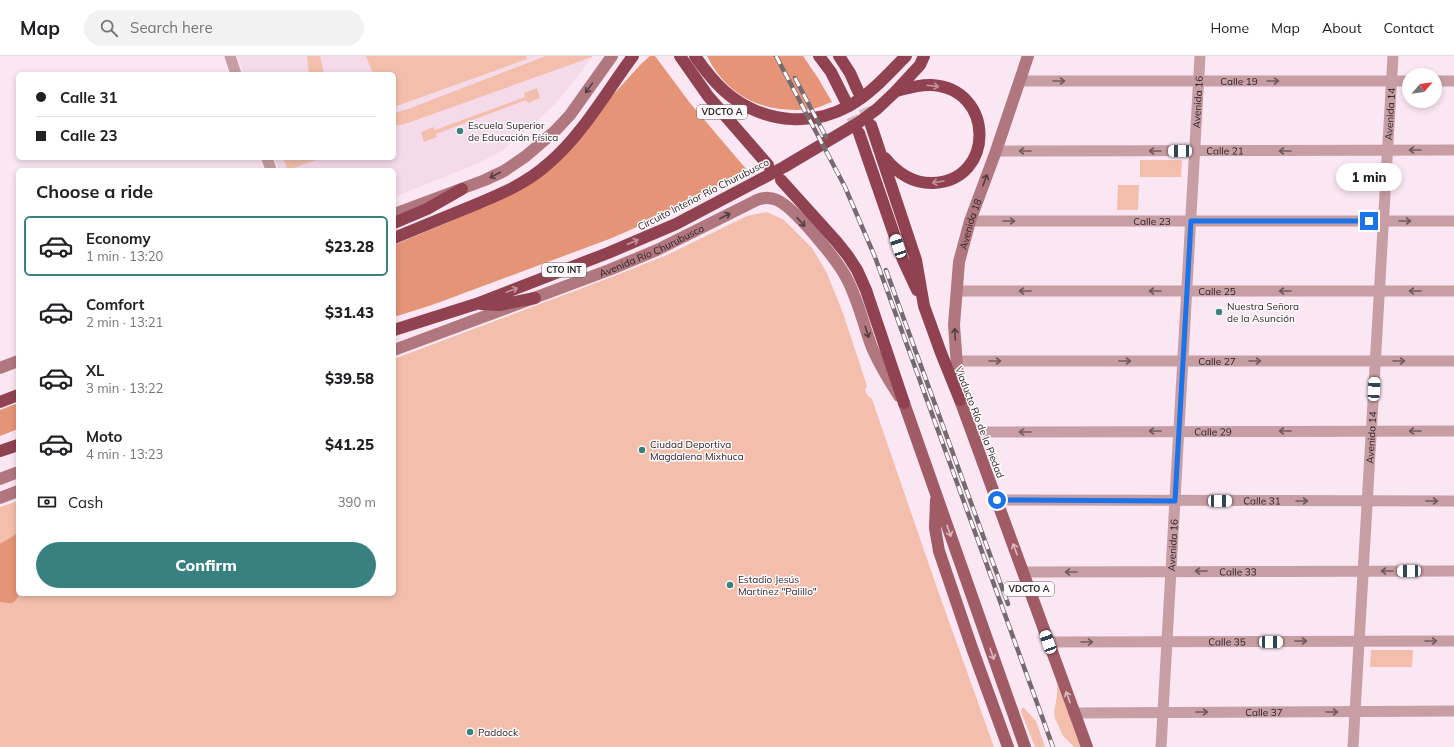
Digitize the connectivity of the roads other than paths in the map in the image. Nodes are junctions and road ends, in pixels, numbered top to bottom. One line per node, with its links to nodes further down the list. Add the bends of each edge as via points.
1 (230, 56): 13 (street)
2 (612, 56): 32 (main road, one-way to 32, via 570,115 542,143 504,171)
3 (633, 56): 39 (highway, via 565,148 537,173 504,193)
4 (680, 56): 30 (highway, VDCTO A, via 708,96)
5 (695, 56): 20 (highway, via 714,81 736,100 761,113 781,118 802,120 828,116 854,103)
6 (819, 56): 22 (highway, via 831,72)
7 (839, 56): 20 (highway)
8 (906, 56): 20 (highway)
9 (924, 56): 21 (highway, CTO INT)
10 (1028, 56): 14 (main road, Avenida 18)
11 (1200, 56): 15 (street, Avenida 16)
12 (1393, 56): 16 (street, Avenida 14)
13 (235, 72)
14 (1020, 81): 15 (street, Calle 19, one-way to 15); 27 (main road, Avenida 18)
15 (1199, 81): 16 (street, Calle 19, one-way to 16); 28 (street, Avenida 16)
16 (1391, 81): 17 (street, Calle 19); 25 (street, Avenida 14)
17 (1402, 81)
18 (1442, 81): 19 (street)
19 (1454, 81)
20 (864, 91)
21 (895, 92): 24 (highway, Circuito Interior Río Churubusco / CTO INT); 29 (highway, one-way to 29, via 925,85 934,85 955,92 972,110 979,124 980,139 974,157 966,168 955,177 937,183 910,179 894,168)
22 (844, 100)
23 (872, 125): 29 (highway, Viaducto Río de la Piedad / VDCTO A)
24 (853, 131): 45 (highway, Circuito Interior Río Churubusco / CTO INT, one-way to 24, via 653,234); 46 (highway, via 903,260)
25 (1387, 150): 26 (street, Calle 21, one-way to 25); 28 (street, Calle 21, one-way to 28); 36 (street, Avenida 14)
26 (1454, 150)
27 (996, 151): 28 (street, Calle 21, one-way to 27); 34 (main road, Avenida 18, one-way to 27)
28 (1195, 151): 35 (street, Avenida 16)
29 (882, 155): 46 (highway, Viaducto Río de la Piedad / VDCTO A, via 916,260)
30 (768, 166)
31 (780, 180): 58 (highway, via 836,241 857,270)
32 (462, 189): 33 (main road); 38 (highway, via 427,209)
33 (396, 213)
34 (970, 221): 35 (street, Calle 23, one-way to 35); 40 (main road, Avenida 18, via 959,262)
35 (1191, 221): 36 (street, Calle 23); 41 (street, Avenida 16)
36 (1383, 221): 37 (street, Calle 23, one-way to 37); 42 (street, Avenida 14)
37 (1454, 221)
38 (396, 222)
39 (396, 237)
40 (957, 291): 41 (street, Calle 25, one-way to 40); 49 (main road, Avenida 18, one-way to 40, via 954,326)
41 (1187, 291): 42 (street, Calle 25, one-way to 41); 50 (street, Avenida 16)
42 (1379, 291): 43 (street, Calle 25, one-way to 42); 51 (street, Avenida 14)
43 (1454, 291)
44 (535, 298): 45 (highway, via 499,305); 48 (main road, Avenida Río Churubusco / CTO INT); 58 (main road, Avenida Río Churubusco / CTO INT, one-way to 58, via 657,250 763,197 771,198 785,205 796,215 841,268 853,293 876,357)
45 (476, 304): 47 (highway, Circuito Interior Río Churubusco / CTO INT)
46 (924, 306): 56 (highway, Viaducto Río de la Piedad / VDCTO A)
47 (396, 329)
48 (396, 349)
49 (956, 361): 50 (street, Calle 27, one-way to 50); 56 (main road, Avenida 18)
50 (1183, 361): 51 (street, Calle 27, one-way to 51); 60 (street, Avenida 16)
51 (1375, 361): 52 (street, Calle 27, one-way to 52); 61 (street, Avenida 14)
52 (1454, 361)
53 (16, 362): 54 (main road)
54 (0, 368)
55 (16, 396): 57 (highway)
56 (960, 400): 62 (main road, Viaducto Río de la Piedad / VDCTO A)
57 (0, 402)
58 (904, 403): 68 (main road)
59 (1454, 430): 61 (street, Calle 29, one-way to 61)
60 (1179, 431): 61 (street, Calle 29, one-way to 60); 62 (street, Calle 29, one-way to 62); 71 (street, Avenida 16)
61 (1371, 431): 72 (street, Avenida 14)
62 (972, 432): 70 (main road, Viaducto Río de la Piedad / VDCTO A)
63 (16, 446): 64 (highway)
64 (0, 451)
65 (16, 473): 66 (main road)
66 (0, 479)
67 (16, 493): 69 (main road)
68 (936, 495): 86 (main road, via 935,528 938,546); 87 (main road, one-way to 87)
69 (0, 498)
70 (997, 500): 71 (street, Calle 31); 76 (main road, Viaducto Río de la Piedad / VDCTO A, one-way to 70)
71 (1175, 501): 72 (street, Calle 31, one-way to 72); 77 (street, Avenida 16)
72 (1367, 501): 73 (street, Calle 31, one-way to 73); 74 (street, Avenida 14)
73 (1454, 501)
74 (1363, 571): 75 (street, Calle 33, one-way to 74); 77 (street, Calle 33, one-way to 77); 78 (street, Avenida 14)
75 (1454, 571)
76 (1023, 572): 77 (street, Calle 33, one-way to 76); 80 (main road, Viaducto Río de la Piedad / VDCTO A)
77 (1171, 572): 81 (street, Avenida 16)
78 (1359, 641): 79 (street, Calle 35, one-way to 79); 81 (street, Calle 35, one-way to 78); 83 (street, Avenida 14)
79 (1454, 641)
80 (1048, 642): 81 (street, Calle 35, one-way to 81); 84 (main road, Viaducto Río de la Piedad / VDCTO A, one-way to 80)
81 (1167, 642): 85 (street, Avenida 16)
82 (1454, 711): 83 (street, Calle 37)
83 (1355, 712): 85 (street, Calle 37, one-way to 83); 90 (street, Avenida 14)
84 (1074, 713): 85 (street, Calle 37); 88 (main road, Viaducto Río de la Piedad / VDCTO A)
85 (1163, 713): 89 (street, Avenida 16)
86 (1008, 747)
87 (1025, 747)
88 (1086, 747)
89 (1161, 747)
90 (1353, 747)

